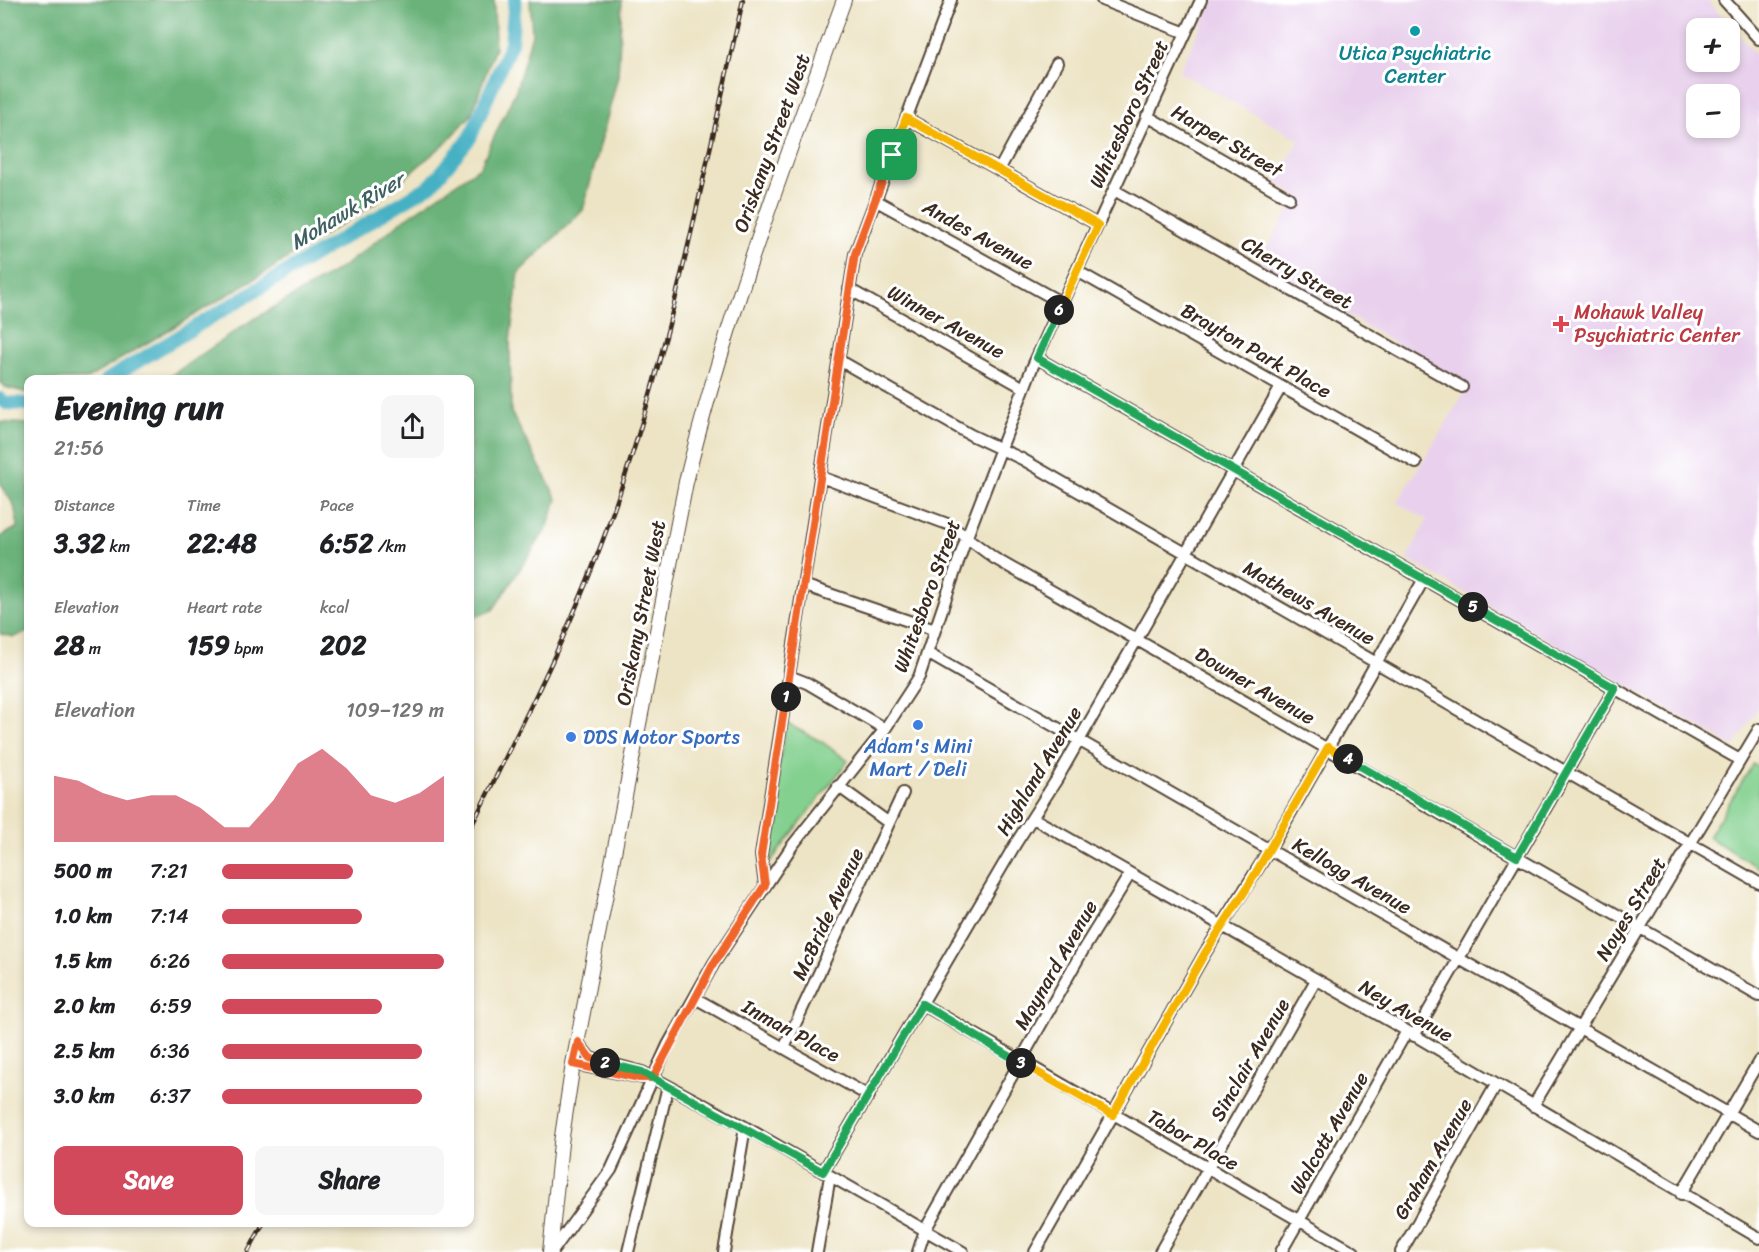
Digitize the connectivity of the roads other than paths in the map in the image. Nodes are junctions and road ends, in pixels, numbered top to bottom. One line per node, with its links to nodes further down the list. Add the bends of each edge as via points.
1 (844, 0): 63 (main road, Oriskany Street West, via 736,301 705,403 686,482)
2 (951, 0): 10 (street)
3 (1102, 0): 6 (street)
4 (1201, 0): 6 (street, Whitesboro Street)
5 (1724, 0): 7 (street)
6 (1186, 33): 9 (street, Whitesboro Street)
7 (1759, 39)
8 (1057, 63): 11 (street)
9 (1147, 116): 12 (street, Whitesboro Street); 13 (street, Harper Street)
10 (906, 118): 11 (street); 14 (street)
11 (999, 170): 15 (street)
12 (1114, 190): 15 (street, Whitesboro Street); 22 (street, Cherry Street)
13 (1289, 198)
14 (875, 200): 17 (street, via 855,254); 18 (street, Andes Avenue)
15 (1098, 225): 16 (street, Whitesboro Street)
16 (1077, 271): 18 (street, Whitesboro Street); 21 (street, Brayton Park Place)
17 (849, 289): 20 (street); 23 (street, Winner Avenue)
18 (1062, 303): 19 (street, Whitesboro Street)
19 (1037, 358): 23 (street, Whitesboro Street); 26 (street)
20 (839, 360): 24 (street, Mathews Avenue); 27 (street)
21 (1281, 387): 25 (street, Brayton Park Place); 26 (street, Highland Avenue)
22 (1462, 387)
23 (1024, 388): 24 (street, Whitesboro Street)
24 (1000, 450): 28 (street, Whitesboro Street); 29 (street, Mathews Avenue)
25 (1416, 463)
26 (1234, 470): 29 (street, Highland Avenue); 30 (street)
27 (821, 477): 28 (street, Downer Avenue, via 950,525); 31 (street)
28 (966, 539): 32 (street, Whitesboro Street); 33 (street, Downer Avenue)
29 (1186, 552): 33 (street, Highland Avenue); 35 (street, Mathews Avenue)
30 (1424, 579): 35 (street); 37 (street)
31 (803, 585): 32 (street); 36 (street)
32 (935, 630): 34 (street, Whitesboro Street)
33 (1137, 639): 40 (street, Highland Avenue); 41 (street, Downer Avenue)
34 (927, 653): 38 (street, Whitesboro Street, via 912,690); 40 (street, Kellogg Avenue)
35 (1376, 662): 41 (street); 43 (street, Mathews Avenue)
36 (789, 676): 38 (street); 53 (street, via 761,855)
37 (1615, 688): 42 (street); 43 (street, Walcott Avenue)
38 (885, 729): 44 (street, Whitesboro Street)
39 (1759, 729): 42 (street, Noyes Street)
40 (1080, 740): 46 (street, Highland Avenue); 49 (street, Kellogg Avenue)
41 (1328, 747): 49 (street); 50 (street, Downer Avenue)
42 (1740, 760): 48 (street, Noyes Street)
43 (1567, 772): 48 (street, Mathews Avenue); 50 (street, Walcott Avenue)
44 (838, 786): 47 (street); 53 (street, Whitesboro Street)
45 (903, 793): 47 (street, McBride Avenue)
46 (1033, 818): 51 (street, Ney Avenue); 60 (street, Highland Avenue)
47 (889, 824): 64 (street, McBride Avenue)
48 (1691, 843): 52 (street, Mathews Avenue); 55 (street, Noyes Street)
49 (1270, 849): 54 (street); 56 (street, Kellogg Avenue)
50 (1517, 857): 55 (street, Downer Avenue); 56 (street, Walcott Avenue)
51 (1130, 874): 54 (street, Ney Avenue); 66 (street, Maynard Avenue)
52 (1759, 883)
53 (765, 885): 59 (street, Whitesboro Street)
54 (1222, 926): 57 (street, Ney Avenue); 74 (street)
55 (1641, 928): 58 (street, Downer Avenue); 61 (street, Noyes Street)
56 (1460, 959): 61 (street, Kellogg Avenue); 62 (street, Walcott Avenue)
57 (1316, 980): 62 (street, Ney Avenue); 77 (street, Sinclair Avenue)
58 (1759, 996)
59 (695, 998): 64 (street, Inman Place); 68 (street, Whitesboro Street)
60 (922, 1004): 66 (street, Tabor Place); 71 (street, Highland Avenue)
61 (1581, 1028): 72 (street, Noyes Street); 73 (street, Kellogg Avenue)
62 (1410, 1034): 69 (street, Ney Avenue); 80 (street, Walcott Avenue)
63 (578, 1042): 67 (main road, Oriskany Street West); 68 (street, via 590,1058)
64 (784, 1048): 71 (street, Inman Place)
65 (1759, 1061): 73 (street)
66 (1020, 1062): 74 (street, Tabor Place); 81 (street, Maynard Avenue)
67 (573, 1064): 68 (street); 83 (main road, Oriskany Street West)
68 (653, 1078): 70 (street); 83 (street, Whitesboro Street, via 611,1170)
69 (1496, 1085): 72 (street, Ney Avenue); 93 (street, Graham Avenue)
70 (668, 1086): 75 (street); 84 (street)
71 (869, 1096): 78 (street, Highland Avenue)
72 (1533, 1106): 79 (street, Ney Avenue)
73 (1729, 1113): 76 (street, Kellogg Avenue); 79 (street)
74 (1113, 1115): 77 (street, Tabor Place); 89 (street)
75 (745, 1127): 78 (street); 85 (street)
76 (1759, 1131)
77 (1208, 1169): 80 (street, Tabor Place); 90 (street, Sinclair Avenue)
78 (827, 1174): 81 (street); 86 (street)
79 (1682, 1194): 82 (street, Ney Avenue)
80 (1299, 1221): 91 (street, Walcott Avenue); 92 (street, Tabor Place)
81 (925, 1230): 87 (street, Maynard Avenue); 88 (street)
82 (1759, 1238)
83 (551, 1252)
84 (628, 1252)
85 (724, 1252)
86 (817, 1252)
87 (918, 1252)
88 (963, 1252)
89 (1035, 1252)
90 (1160, 1252)
91 (1281, 1252)
92 (1354, 1252)
93 (1401, 1252)

